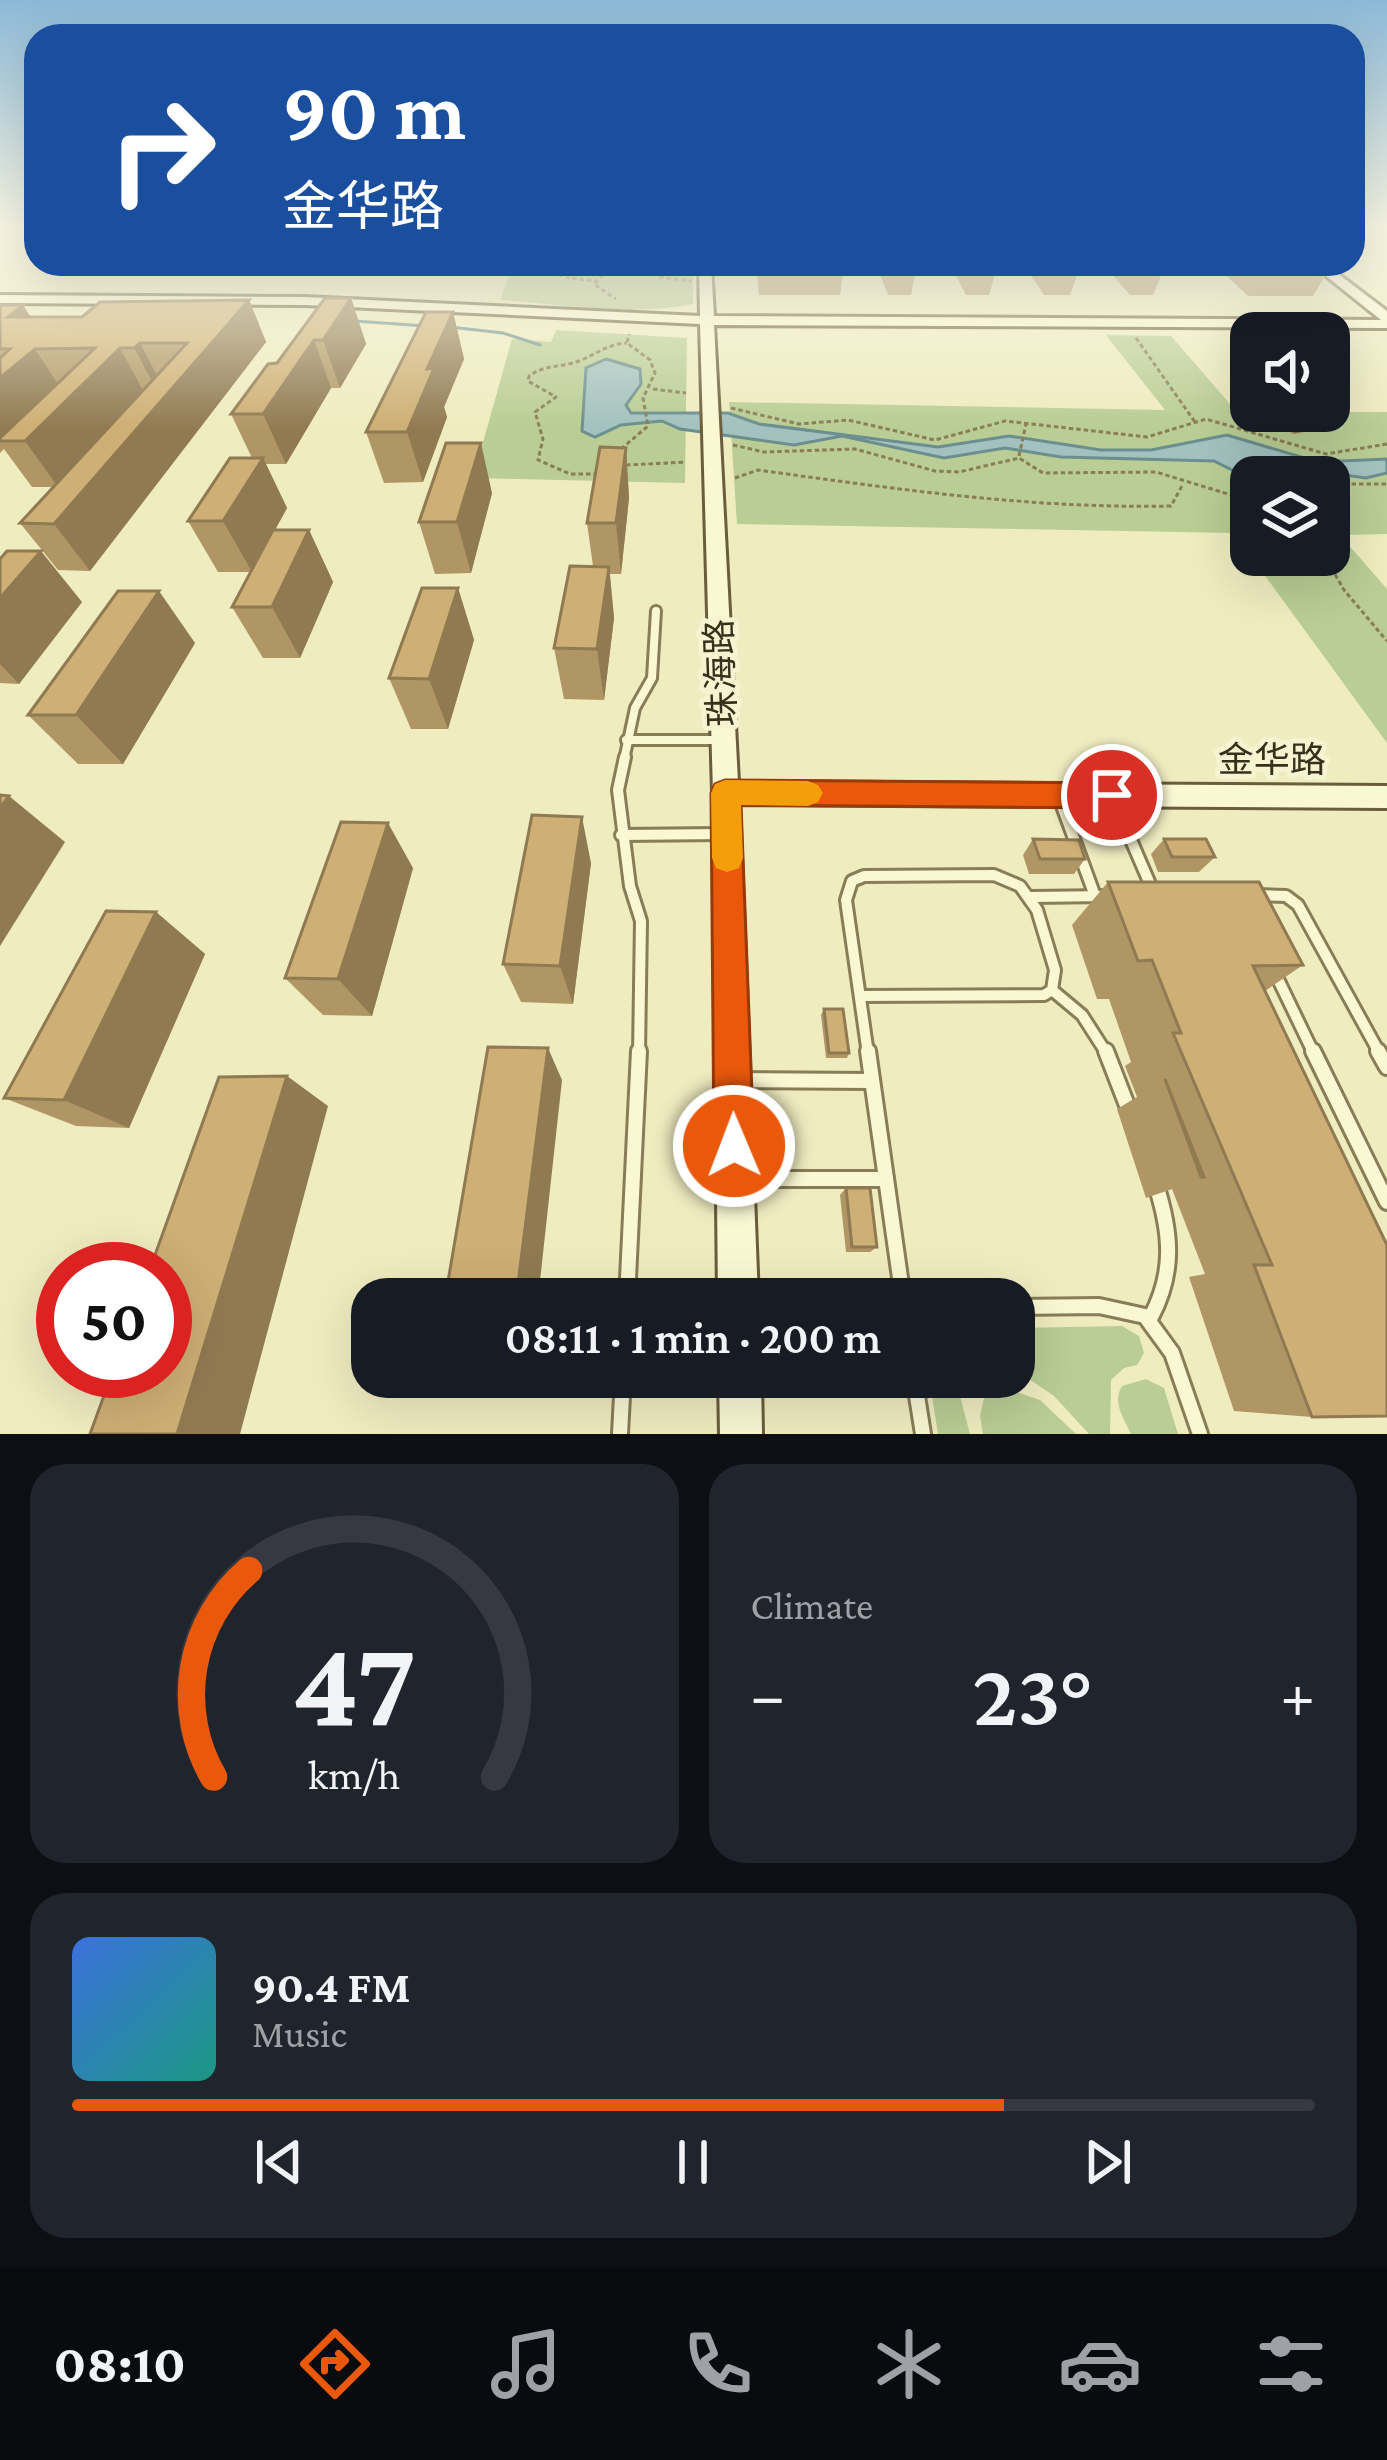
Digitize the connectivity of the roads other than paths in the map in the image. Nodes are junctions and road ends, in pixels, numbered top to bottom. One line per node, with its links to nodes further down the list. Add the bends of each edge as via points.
1 (703, 295): 4 (street, 珠海路)
2 (1355, 295): 5 (street)
3 (0, 299): 4 (street, via 304,301)
4 (706, 320): 5 (street); 8 (street, 珠海路, via 720,424)
5 (1387, 321)
6 (656, 611): 7 (lane, via 652,678)
7 (626, 740): 8 (lane); 14 (lane)
8 (724, 740): 9 (street, 珠海路)
9 (725, 793): 10 (street, 金华路); 13 (street, 珠海路)
10 (1058, 795): 11 (street, 金华路); 17 (lane)
11 (1112, 795): 12 (street, 金华路); 20 (lane)
12 (1387, 797)
13 (727, 834): 14 (lane); 26 (street, 珠海路)
14 (621, 835): 33 (lane, via 641,921 643,979)
15 (1175, 895): 20 (lane)
16 (1236, 895): 25 (lane, via 1280,895 1298,905)
17 (1096, 896): 18 (lane); 21 (lane)
18 (1115, 896)
19 (1135, 896): 20 (lane)
20 (1155, 896)
21 (1031, 897): 23 (lane, via 1055,970); 24 (lane, via 994,875 856,878 846,891)
22 (1266, 956): 32 (lane)
23 (1052, 990): 24 (lane); 28 (lane, via 1106,1044)
24 (860, 996): 27 (lane)
25 (1387, 1066)
26 (733, 1080): 27 (lane); 30 (street, 珠海路)
27 (872, 1081): 31 (lane)
28 (1135, 1125)
29 (1149, 1166): 37 (lane, via 1172,1251)
30 (735, 1178): 31 (lane); 34 (street, 珠海路)
31 (886, 1178): 35 (lane)
32 (1387, 1202)
33 (627, 1278)
34 (737, 1278)
35 (900, 1278)
36 (1035, 1307): 37 (lane, via 1125,1307)
37 (1151, 1317): 44 (lane, via 1171,1344)
38 (621, 1398): 41 (lane)
39 (740, 1398): 42 (street)
40 (917, 1398): 43 (lane)
41 (620, 1434)
42 (741, 1434)
43 (922, 1434)
44 (1200, 1434)

